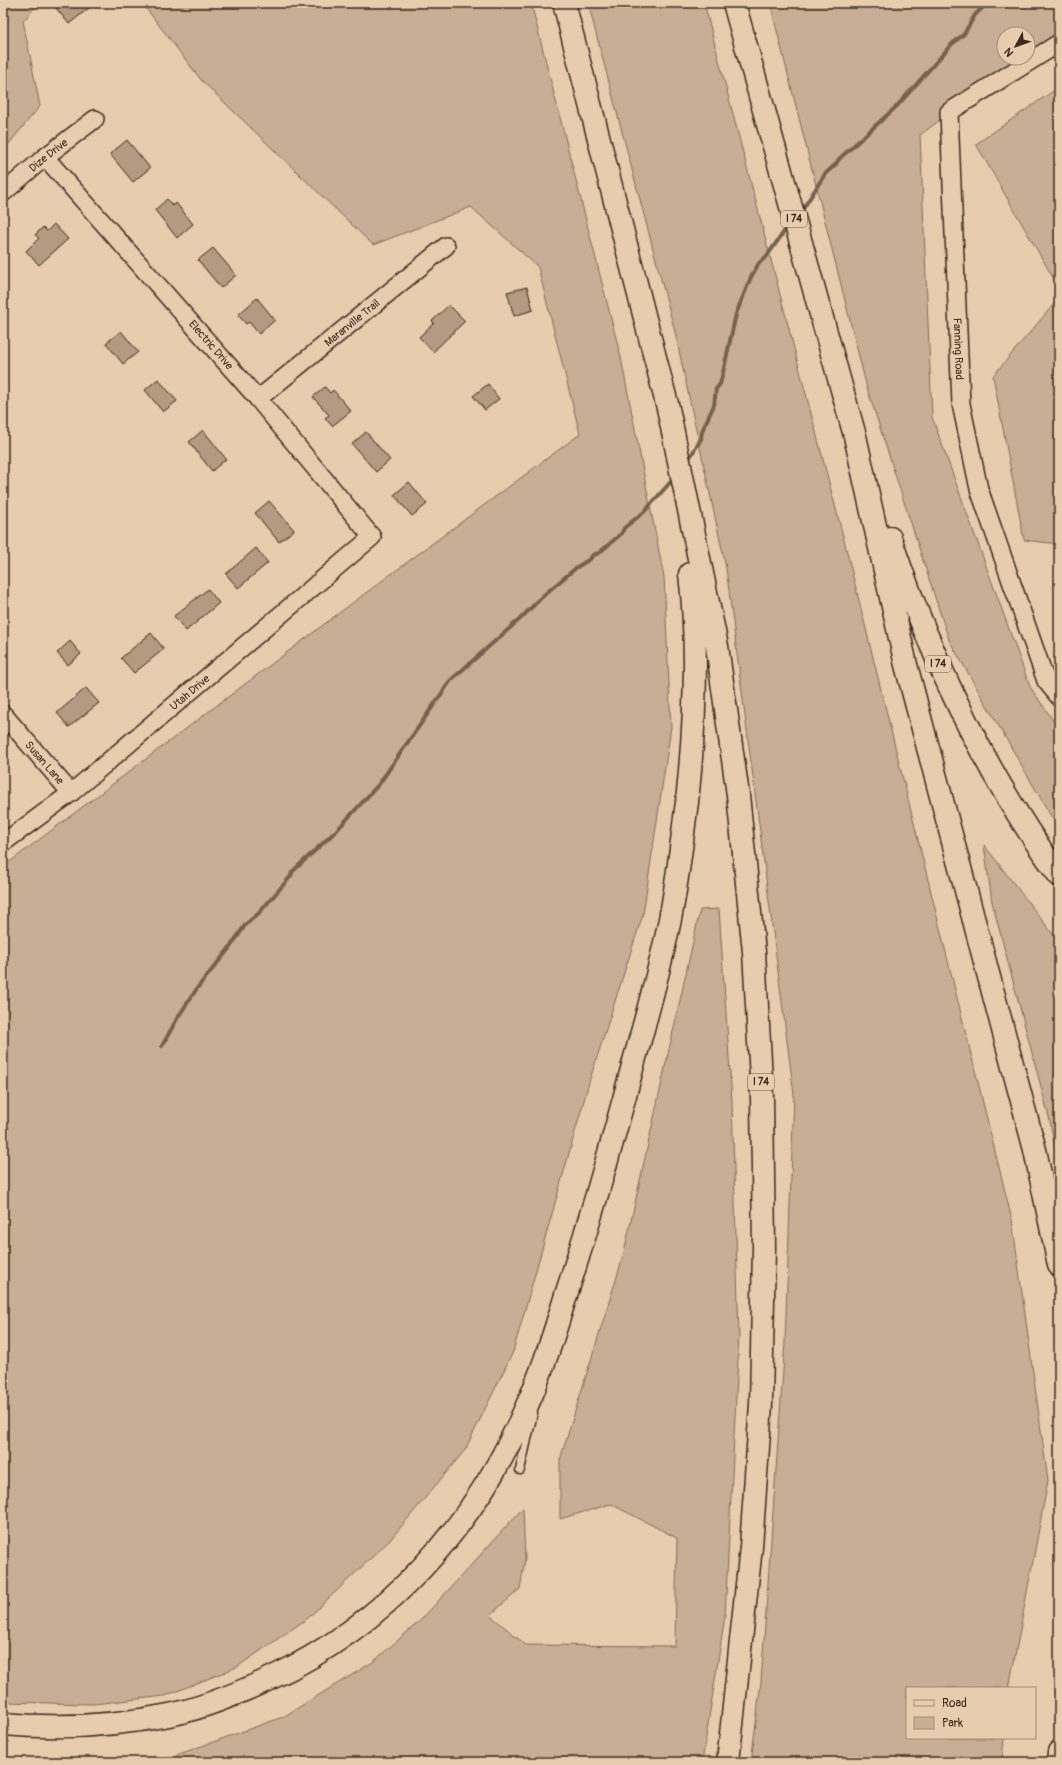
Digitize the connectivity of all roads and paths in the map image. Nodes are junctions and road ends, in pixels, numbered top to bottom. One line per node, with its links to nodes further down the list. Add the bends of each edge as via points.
1 (564, 3): 9 (highway, I 74)
2 (734, 3): 10 (highway, I 74)
3 (1059, 43): 12 (street, Fanning Road, via 949,112 961,404 979,489 1046,681)
4 (95, 119): 5 (street, Dize Drive)
5 (45, 157): 6 (street, Dize Drive); 8 (street, Electric Drive)
6 (3, 193)
7 (446, 246): 8 (street, Maranville Trail)
8 (258, 399): 11 (street, Electric Drive)
9 (668, 408): 18 (highway, via 690,572 694,632 691,759 682,843 659,969 605,1168); 22 (highway, I 74, via 717,646 738,794 754,952 762,1097 764,1248 761,1404 750,1547)
10 (854, 436): 16 (highway, I 74, via 912,601 939,667 974,738 1014,809); 17 (highway, via 906,665 1035,1150)
11 (372, 537): 14 (street, Utah Drive)
12 (1059, 698)
13 (3, 714): 14 (street, Susan Lane)
14 (71, 793): 15 (street, Utah Drive)
15 (3, 843)
16 (1059, 875)
17 (1059, 1265)
18 (544, 1363): 19 (lane); 20 (highway, via 525,1411 505,1451 483,1490 457,1527 407,1585 342,1638 287,1671 246,1690 210,1704 173,1714 84,1727)
19 (520, 1470)
20 (3, 1724)
21 (1059, 1752): 23 (highway)
22 (728, 1762)
23 (1058, 1762)

